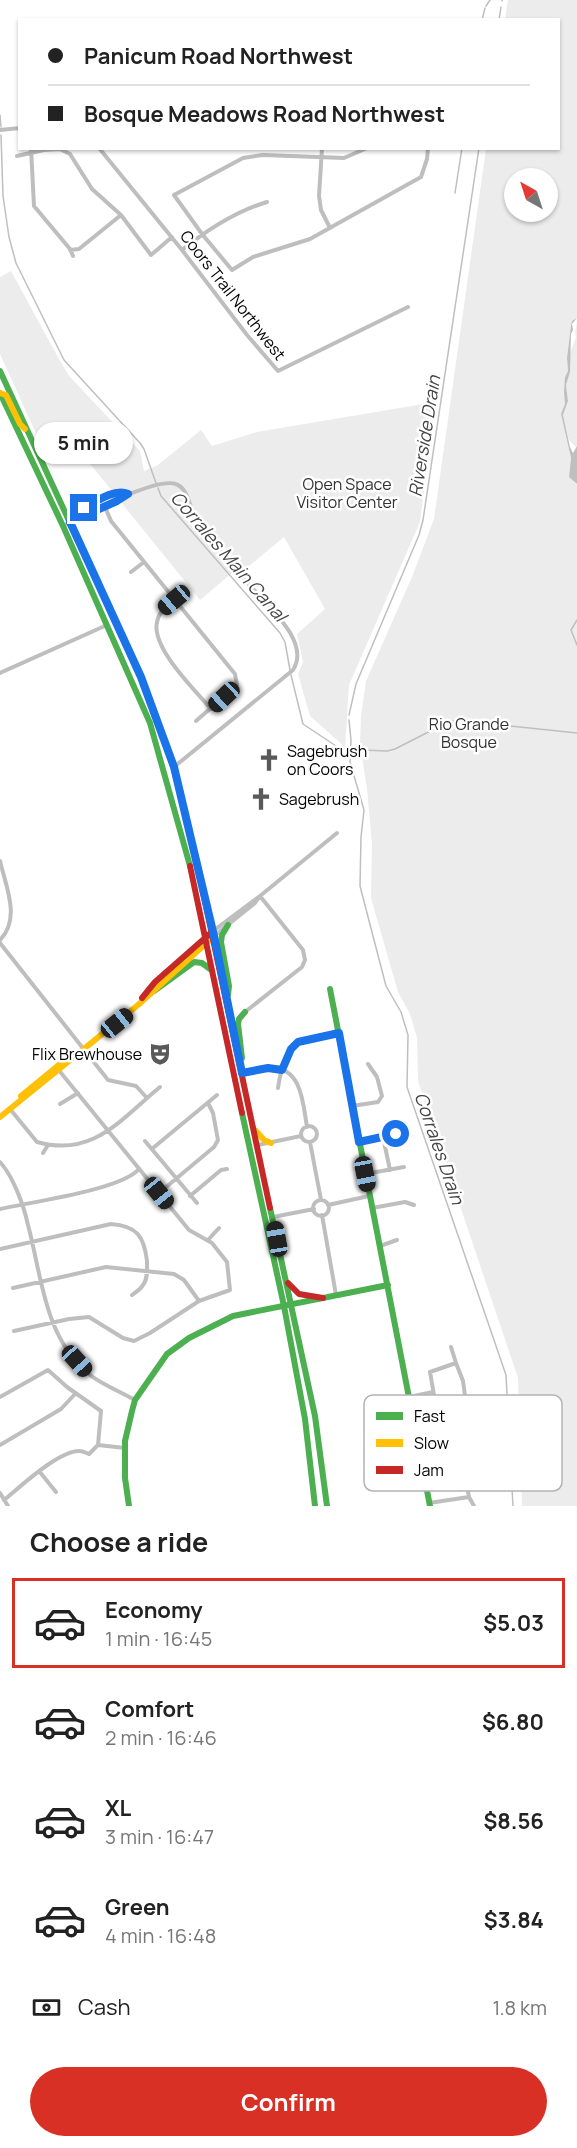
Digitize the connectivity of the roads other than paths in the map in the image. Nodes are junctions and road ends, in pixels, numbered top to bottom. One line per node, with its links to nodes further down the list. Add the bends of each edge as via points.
1 (18, 128): 2 (street)
2 (0, 130)
3 (62, 150): 12 (street, via 69,154 92,189)
4 (101, 150): 15 (street, Coors Trail Northwest)
5 (322, 150): 10 (street)
6 (362, 150): 10 (street, via 344,158)
7 (428, 150): 13 (street, via 421,177)
8 (31, 151): 9 (street); 16 (street, via 34,206)
9 (17, 156)
10 (321, 156): 13 (street, via 319,196); 14 (street, via 263,155 243,159 174,195)
11 (267, 202): 14 (street)
12 (120, 215): 15 (street, via 151,255); 16 (street, via 79,249)
13 (330, 228): 14 (street, via 310,239 253,257 232,270)
14 (201, 234): 17 (street)
15 (172, 237): 17 (street, Coors Trail Northwest)
16 (70, 250): 18 (street)
17 (182, 250): 19 (street, Coors Trail Northwest, via 278,372)
18 (73, 256)
19 (408, 307)
20 (0, 371): 22 (main road)
21 (0, 393): 22 (main road, via 6,394); 26 (main road)
22 (28, 432): 25 (main road)
23 (128, 494): 24 (street); 25 (street, via 117,493); 27 (street, via 171,482 183,489 195,516)
24 (105, 507): 25 (street); 28 (street, via 111,521)
25 (69, 519): 26 (street); 36 (main road, via 141,677)
26 (61, 522): 32 (main road)
27 (205, 527)
28 (144, 562): 30 (street); 31 (street)
29 (236, 564): 36 (street, via 292,636 298,660 293,670)
30 (131, 572)
31 (174, 600): 34 (street, via 161,611 156,633 162,649); 34 (street, via 235,674 237,685)
32 (107, 625): 33 (street); 43 (main road, via 150,723 187,851)
33 (0, 674)
34 (211, 710): 35 (street)
35 (196, 721)
36 (174, 767): 41 (main road)
37 (337, 833): 39 (street)
38 (0, 861): 42 (street, via 12,911 7,933)
39 (260, 896): 40 (street); 41 (street); 48 (street, via 303,950 305,960 302,967)
40 (228, 925): 41 (street); 47 (main road, via 221,942 229,986)
41 (214, 934): 43 (main road); 47 (main road)
42 (0, 941): 50 (street)
43 (204, 941): 44 (main road); 46 (main road); 50 (main road)
44 (210, 969): 46 (main road, via 195,962); 53 (main road)
45 (330, 989): 49 (main road)
46 (154, 991): 50 (main road)
47 (228, 1004): 48 (main road, via 235,1012); 55 (main road)
48 (245, 1012): 55 (main road, via 238,1024)
49 (339, 1033): 54 (street, via 298,1042); 63 (main road)
50 (83, 1048): 52 (main road); 60 (street, via 108,1080 136,1086)
51 (368, 1064): 63 (street, via 377,1077 382,1096 378,1102)
52 (58, 1068): 58 (street); 64 (main road)
53 (232, 1070): 77 (main road, via 250,1137); 115 (main road)
54 (282, 1070): 55 (street); 57 (street); 66 (street, via 300,1088)
55 (242, 1071): 67 (main road)
56 (160, 1087): 60 (street)
57 (278, 1089)
58 (78, 1093): 62 (street); 68 (street)
59 (217, 1095): 61 (street)
60 (147, 1098): 68 (street)
61 (208, 1103): 78 (street); 86 (street, via 218,1140 214,1148)
62 (60, 1104)
63 (352, 1106): 74 (main road)
64 (10, 1109): 65 (main road); 76 (street, via 37,1142)
65 (0, 1117)
66 (307, 1126): 70 (street); 73 (street, via 316,1134)
67 (254, 1128): 75 (main road); 77 (main road)
68 (108, 1131): 76 (street, via 96,1139 66,1147); 82 (street)
69 (396, 1134): 71 (street)
70 (301, 1136): 73 (street); 75 (street)
71 (383, 1137): 74 (street); 84 (street)
72 (145, 1141): 78 (street)
73 (310, 1142): 90 (street)
74 (359, 1142): 85 (main road)
75 (271, 1143): 77 (street)
76 (48, 1145): 79 (street)
77 (258, 1145): 99 (main road)
78 (153, 1148): 86 (street)
79 (43, 1153)
80 (0, 1162): 91 (street)
81 (404, 1167): 84 (street)
82 (139, 1169): 87 (street); 91 (street, via 134,1175 106,1186)
83 (227, 1169): 88 (street)
84 (390, 1170): 85 (street)
85 (365, 1174): 89 (main road)
86 (177, 1179): 87 (street); 88 (street)
87 (159, 1193): 103 (street, via 189,1230)
88 (190, 1196): 92 (street)
89 (369, 1196): 93 (street); 95 (main road)
90 (321, 1200): 93 (street); 97 (street)
91 (23, 1203): 96 (street); 102 (street)
92 (197, 1203)
93 (328, 1205): 98 (street, via 328,1211)
94 (414, 1205): 95 (street, via 405,1202)
95 (372, 1208): 104 (main road)
96 (0, 1209)
97 (314, 1209): 98 (street); 99 (street)
98 (322, 1215): 112 (street)
99 (273, 1217): 107 (main road)
100 (219, 1227): 103 (street)
101 (397, 1240): 104 (street)
102 (33, 1241): 105 (street); 106 (street, via 111,1224 129,1227 142,1238); 108 (street)
103 (208, 1241): 114 (street, via 227,1262 230,1290)
104 (380, 1246): 109 (main road)
105 (0, 1249)
106 (147, 1271): 108 (street, via 106,1267); 111 (street, via 144,1284); 114 (street, via 174,1274 184,1280)
107 (285, 1279): 113 (main road, via 299,1295); 115 (main road)
108 (40, 1281): 110 (street); 116 (street)
109 (388, 1285): 112 (main road); 122 (main road)
110 (13, 1288)
111 (132, 1295)
112 (336, 1295): 113 (main road)
113 (322, 1298): 115 (main road)
114 (199, 1301): 116 (street, via 134,1341 89,1317)
115 (287, 1306): 127 (main road, via 233,1316 189,1338 167,1353); 140 (main road); 141 (main road, via 315,1416)
116 (52, 1323): 117 (street); 127 (street, via 64,1347 90,1376)
117 (14, 1331)
118 (452, 1347): 119 (street)
119 (456, 1363): 120 (street, via 430,1372); 125 (street)
120 (433, 1392): 123 (street); 124 (street)
121 (75, 1394): 126 (street, via 48,1370); 128 (street, via 61,1408); 129 (street, via 100,1411)
122 (408, 1395)
123 (414, 1395)
124 (434, 1395)
125 (465, 1395)
126 (0, 1397)
127 (135, 1400): 130 (main road)
128 (0, 1444)
129 (98, 1446): 130 (street); 131 (street, via 89,1454 79,1451 61,1456)
130 (125, 1448): 139 (main road)
131 (39, 1471): 133 (street); 136 (street)
132 (468, 1491): 135 (street)
133 (56, 1492)
134 (0, 1493): 136 (street)
135 (469, 1497): 137 (street); 142 (street)
136 (4, 1500): 138 (street)
137 (429, 1505)
138 (8, 1506)
139 (129, 1506)
140 (315, 1506)
141 (327, 1506)
142 (474, 1506)

